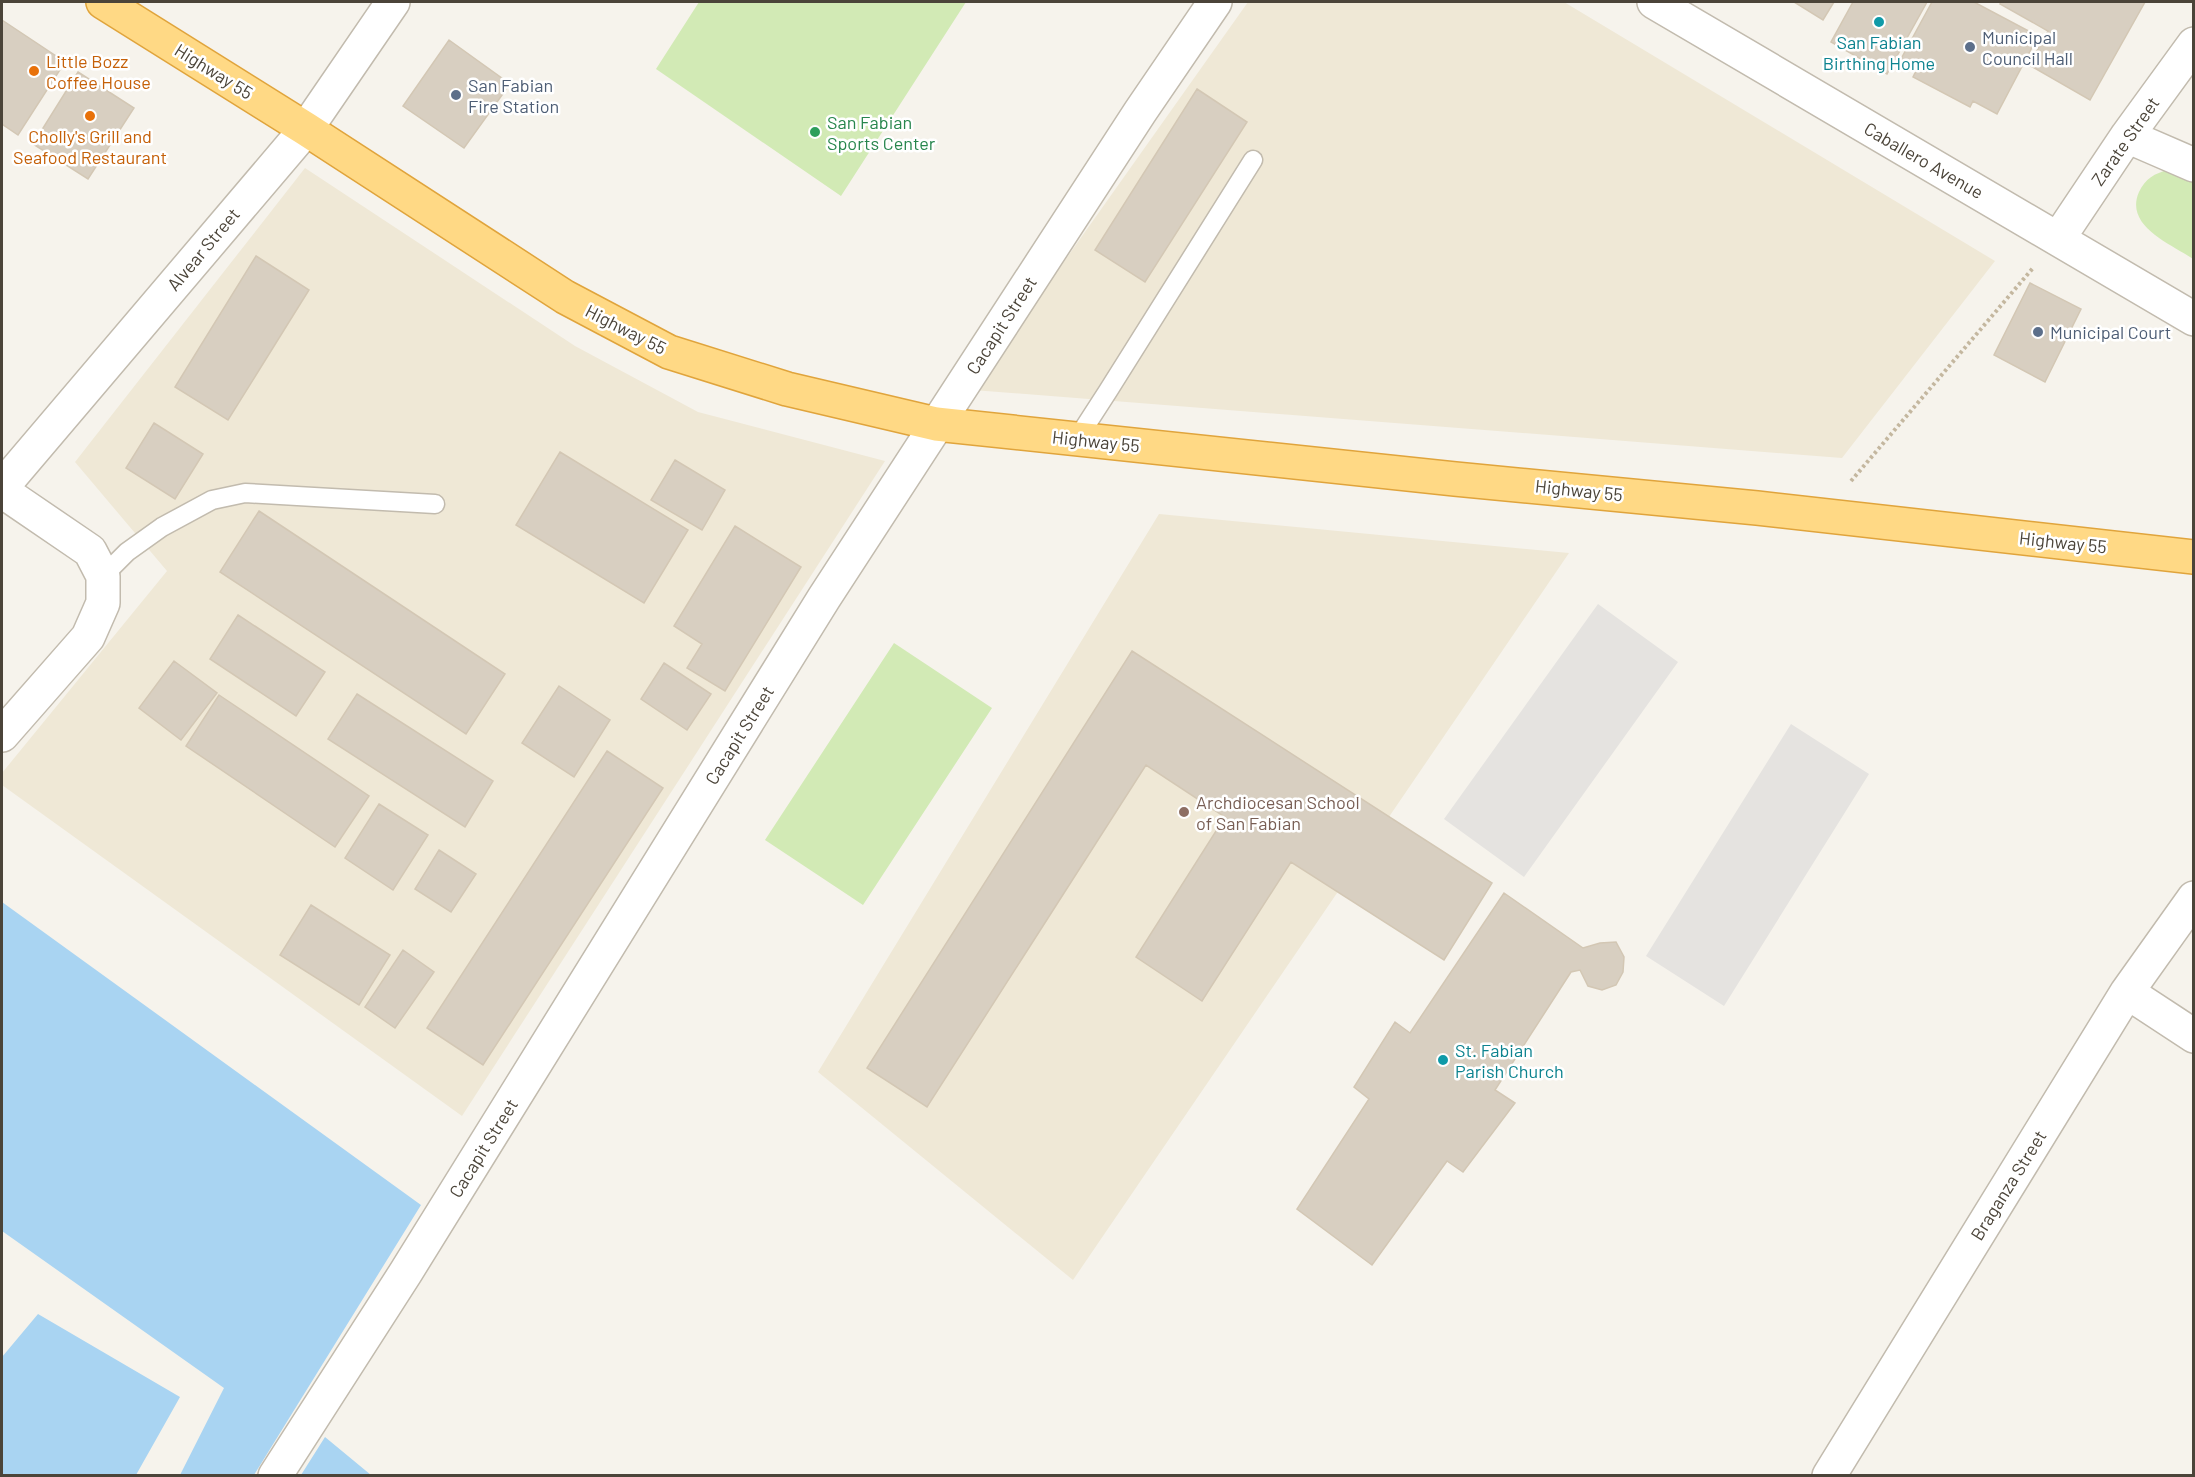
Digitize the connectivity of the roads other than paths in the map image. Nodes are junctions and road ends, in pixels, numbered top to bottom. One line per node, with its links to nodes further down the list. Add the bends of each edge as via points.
1 (103, 2): 6 (highway, Highway 55)
2 (393, 2): 6 (street, Alvear Street)
3 (1215, 2): 12 (street, Cacapit Street)
4 (1654, 2): 10 (street, Caballero Avenue)
5 (2193, 44): 7 (street, Zarate Street)
6 (306, 129): 12 (highway, Highway 55, via 555,291 669,352 788,389); 14 (street, Alvear Street)
7 (2127, 136): 9 (street); 10 (street, Zarate Street)
8 (1253, 160): 13 (lane)
9 (2193, 165)
10 (2058, 239): 11 (street, Caballero Avenue)
11 (2193, 319)
12 (936, 424): 13 (highway, Highway 55); 22 (street, Cacapit Street)
13 (1077, 439): 16 (highway, Highway 55)
14 (2, 489): 17 (street, via 90,551)
15 (435, 504): 17 (lane, via 244,493 212,500 162,527 127,552)
16 (2193, 556)
17 (103, 576): 18 (street, via 103,603 88,637)
18 (2, 735)
19 (2193, 898): 20 (street, Braganza Street)
20 (2127, 992): 21 (street); 23 (street, Braganza Street)
21 (2193, 1036)
22 (275, 1476)
23 (1829, 1476)

